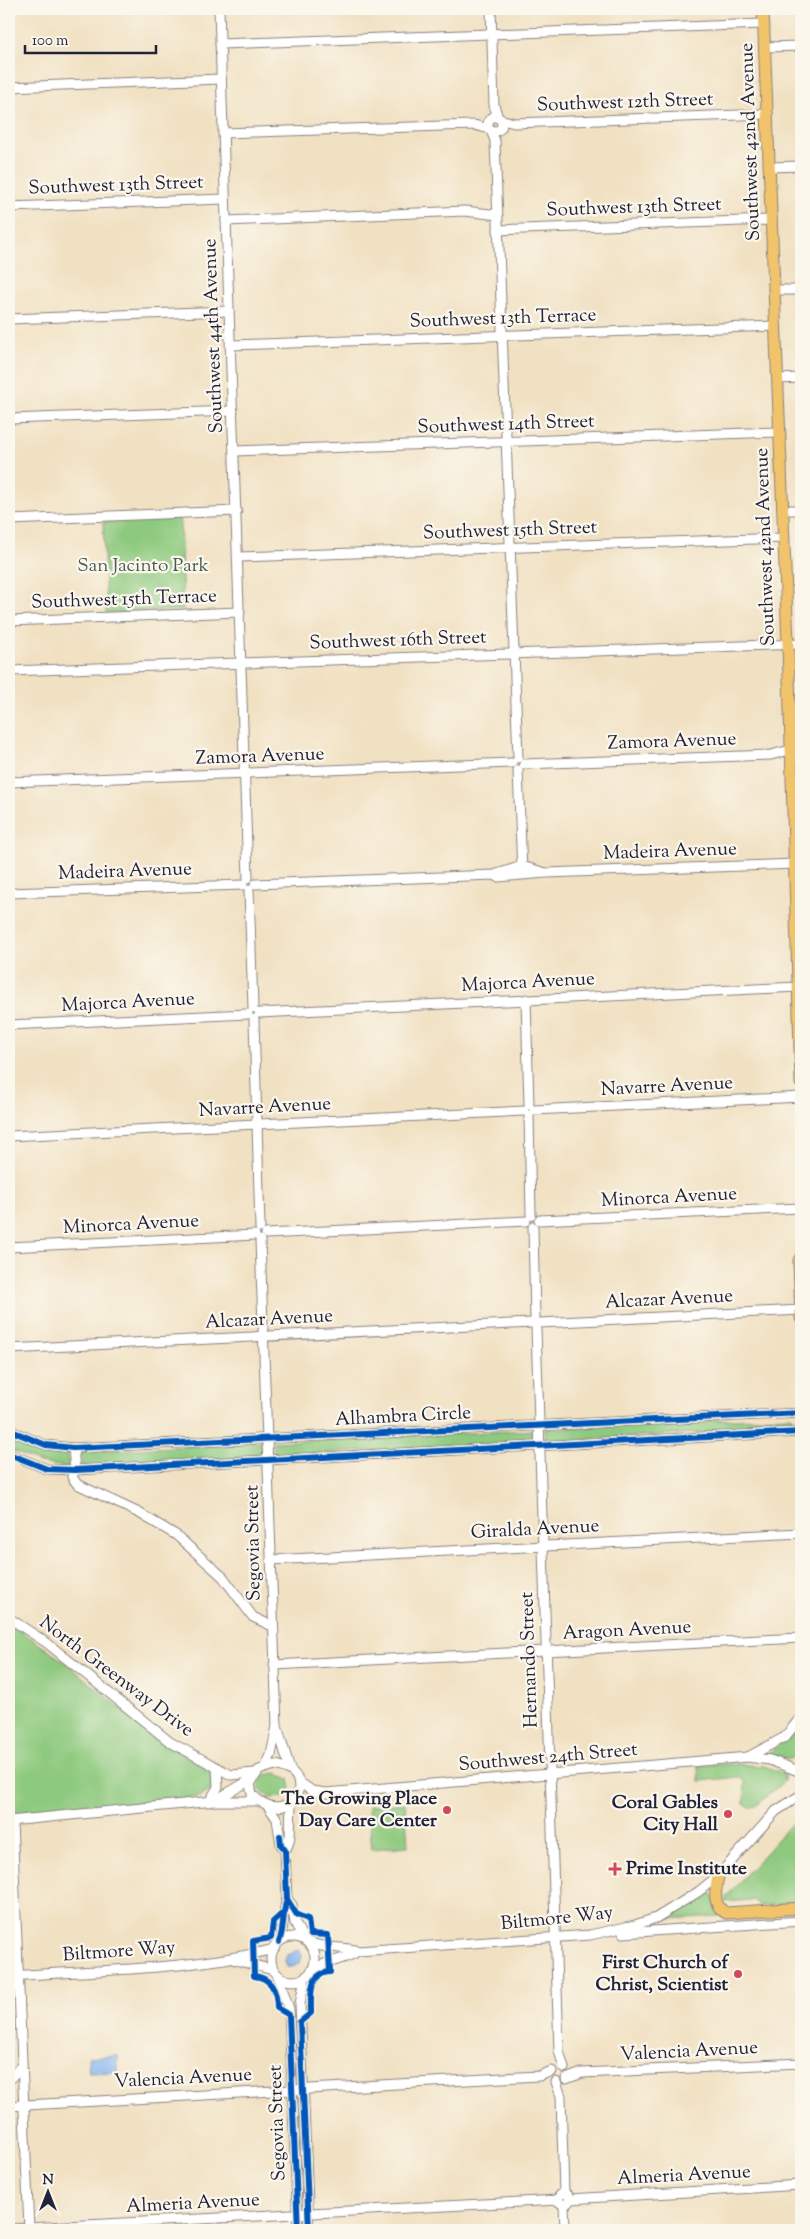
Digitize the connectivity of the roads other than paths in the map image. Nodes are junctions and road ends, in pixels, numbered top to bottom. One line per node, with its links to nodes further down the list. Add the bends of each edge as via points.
1 (219, 9): 6 (street, Southwest 44th Avenue)
2 (491, 9): 5 (street)
3 (763, 9): 4 (main road, Southwest 42nd Avenue)
4 (764, 24): 5 (street); 8 (main road, Southwest 42nd Avenue)
5 (492, 34): 6 (street); 12 (street)
6 (220, 44): 9 (street, Southwest 44th Avenue)
7 (801, 46): 8 (street)
8 (765, 47): 11 (main road, Southwest 42nd Avenue)
9 (221, 79): 10 (street); 13 (street, Southwest 44th Avenue)
10 (9, 87)
11 (768, 114): 12 (street, Southwest 12th Street); 15 (main road, Southwest 42nd Avenue)
12 (495, 124): 13 (street, Southwest 12th Street); 18 (street)
13 (223, 133): 16 (street, Southwest 44th Avenue)
14 (801, 166): 15 (street)
15 (770, 167): 19 (main road, Southwest 42nd Avenue)
16 (226, 198): 17 (street, Southwest 13th Street); 20 (street, Southwest 44th Avenue)
17 (9, 207)
18 (498, 215): 20 (street, via 465,210); 21 (street)
19 (772, 220): 21 (street, Southwest 13th Street); 22 (main road, Southwest 42nd Avenue)
20 (226, 221): 24 (street, Southwest 44th Avenue)
21 (498, 230): 27 (street)
22 (774, 290): 23 (street); 26 (main road, Southwest 42nd Avenue)
23 (801, 290)
24 (230, 311): 25 (street); 28 (street, Southwest 44th Avenue)
25 (9, 319)
26 (776, 326): 27 (street, Southwest 13th Terrace); 30 (main road, Southwest 42nd Avenue)
27 (503, 336): 28 (street, Southwest 13th Terrace); 34 (street)
28 (230, 345): 31 (street, Southwest 44th Avenue)
29 (801, 378): 30 (street)
30 (777, 379): 33 (main road, Southwest 42nd Avenue)
31 (233, 412): 32 (street); 35 (street, Southwest 44th Avenue)
32 (9, 419)
33 (779, 432): 34 (street, Southwest 14th Street); 36 (main road, Southwest 42nd Avenue)
34 (507, 442): 35 (street, Southwest 14th Street); 41 (street)
35 (235, 451): 38 (street, Southwest 44th Avenue)
36 (783, 510): 37 (street); 40 (main road, Southwest 42nd Avenue)
37 (801, 510)
38 (237, 511): 39 (street); 42 (street, Southwest 44th Avenue)
39 (9, 520)
40 (784, 538): 41 (street, Southwest 15th Street); 45 (main road, Southwest 42nd Avenue)
41 (511, 548): 42 (street, Southwest 15th Street); 47 (street)
42 (238, 557): 43 (street, Southwest 44th Avenue)
43 (240, 612): 44 (street, Southwest 15th Terrace); 48 (street, Southwest 44th Avenue)
44 (9, 621)
45 (788, 644): 46 (street, Southwest 16th Street); 47 (street, Southwest 16th Street); 50 (main road, Southwest 42nd Avenue)
46 (801, 644)
47 (515, 654): 48 (street, Southwest 16th Street); 51 (street)
48 (242, 663): 49 (street, Southwest 16th Street); 52 (street, Segovia Street)
49 (9, 671)
50 (796, 748): 51 (street, Zamora Avenue, via 771,755); 54 (main road, Southwest 42nd Avenue)
51 (518, 764): 52 (street, Zamora Avenue); 56 (street)
52 (246, 774): 53 (street, Zamora Avenue); 57 (street, Segovia Street)
53 (9, 782)
54 (798, 844): 55 (main road, Southwest 42nd Avenue)
55 (795, 864): 56 (street, Madeira Avenue, via 546,873); 59 (main road, Southwest 42nd Avenue)
56 (522, 870): 57 (street, Madeira Avenue, via 494,875)
57 (249, 884): 58 (street, Madeira Avenue); 62 (street, Segovia Street)
58 (9, 893)
59 (799, 957): 60 (main road, Southwest 42nd Avenue)
60 (798, 987): 61 (street, Majorca Avenue); 64 (main road, Southwest 42nd Avenue)
61 (526, 1000): 62 (street, Majorca Avenue); 67 (street, Hernando Street)
62 (254, 1013): 63 (street, Majorca Avenue); 68 (street, Segovia Street)
63 (9, 1025)
64 (801, 1070): 65 (main road, Southwest 42nd Avenue)
65 (801, 1083)
66 (801, 1096): 67 (street, Navarre Avenue)
67 (529, 1110): 68 (street, Navarre Avenue); 71 (street, Hernando Street)
68 (257, 1124): 69 (street, Navarre Avenue); 72 (street, Segovia Street)
69 (9, 1136)
70 (801, 1208): 71 (street, Minorca Avenue)
71 (532, 1221): 72 (street, Minorca Avenue); 76 (street, Hernando Street)
72 (260, 1234): 73 (street, Minorca Avenue); 77 (street, Segovia Street)
73 (9, 1247)
74 (801, 1260): 75 (main road)
75 (801, 1314): 76 (street, Alcazar Avenue)
76 (536, 1323): 77 (street, Alcazar Avenue); 80 (street, Hernando Street)
77 (264, 1337): 78 (street, Alcazar Avenue); 83 (street, Segovia Street)
78 (9, 1349)
79 (801, 1413): 80 (street, Alhambra Circle)
80 (539, 1426): 83 (street, Alhambra Circle); 84 (street, Hernando Street)
81 (9, 1430): 85 (street, Alhambra Circle, via 46,1445)
82 (801, 1432): 84 (street, Alhambra Circle)
83 (267, 1438): 85 (street, Alhambra Circle); 87 (street, Segovia Street)
84 (539, 1446): 87 (street, Alhambra Circle); 90 (street, Hernando Street)
85 (73, 1448): 88 (street)
86 (9, 1454): 88 (street, Alhambra Circle, via 47,1469)
87 (268, 1460): 88 (street, Alhambra Circle); 91 (street, Segovia Street)
88 (74, 1470): 93 (street, via 72,1477 82,1488 140,1513 176,1535 217,1571 257,1620)
89 (801, 1533): 90 (street, Giralda Avenue)
90 (543, 1546): 91 (street, Giralda Avenue); 95 (street, Hernando Street)
91 (271, 1560): 93 (street, Segovia Street)
92 (9, 1618): 101 (street, North Greenway Drive, via 47,1643 155,1732)
93 (272, 1621): 96 (street, Segovia Street)
94 (801, 1638): 95 (street, Aragon Avenue)
95 (546, 1651): 96 (street, Aragon Avenue); 104 (street, Hernando Street)
96 (274, 1664): 98 (street, Segovia Street)
97 (801, 1717): 99 (street, via 785,1738)
98 (277, 1726): 100 (street, Segovia Street); 102 (street, Segovia Street)
99 (748, 1758): 103 (street, Southwest 24th Street, via 770,1760); 104 (street, Southwest 24th Street)
100 (266, 1766): 102 (street); 106 (street)
101 (217, 1769): 105 (street, North Greenway Drive); 112 (street, via 218,1787)
102 (290, 1769): 107 (street)
103 (801, 1772)
104 (550, 1773): 107 (street, Southwest 24th Street, via 326,1793 312,1791); 121 (street, Hernando Street)
105 (231, 1775): 106 (street, North Greenway Drive); 108 (street, North Greenway Drive)
106 (254, 1776): 108 (street); 110 (street)
107 (299, 1782): 111 (street, via 298,1794)
108 (242, 1786): 110 (street, North Greenway Drive); 112 (street)
109 (801, 1795): 116 (street, Biltmore Way, via 772,1815)
110 (255, 1797): 112 (street); 113 (street)
111 (292, 1801): 113 (street); 115 (street, via 289,1844)
112 (212, 1802): 114 (street)
113 (268, 1806): 115 (street, via 277,1819 281,1845)
114 (10, 1821): 128 (street)
115 (285, 1850): 117 (street)
116 (718, 1876): 118 (main road, via 715,1901 726,1913); 120 (street, Biltmore Way, via 656,1918)
117 (287, 1899): 122 (street, via 292,1905 295,1923); 123 (street, via 285,1923)
118 (801, 1908)
119 (801, 1921): 120 (street)
120 (590, 1935): 121 (street, Biltmore Way)
121 (555, 1937): 124 (street, Biltmore Way); 132 (street, Hernando Street)
122 (307, 1940): 123 (street, via 292,1937); 124 (street, Biltmore Way, via 325,1947); 127 (street, via 314,1954)
123 (277, 1946): 125 (street, Biltmore Way); 126 (street, via 271,1958)
124 (358, 1951): 127 (street, Biltmore Way, via 350,1957 325,1962)
125 (232, 1959): 126 (street, Biltmore Way); 128 (street, Biltmore Way)
126 (276, 1973): 127 (street, via 290,1981); 135 (street, Segovia Street, via 289,2009)
127 (309, 1974): 134 (street, Segovia Street, via 300,2004)
128 (19, 1975): 129 (street, Biltmore Way); 131 (street)
129 (9, 1976)
130 (801, 2063): 132 (street, Valencia Avenue)
131 (21, 2066): 133 (street); 136 (street)
132 (560, 2075): 134 (street, Valencia Avenue); 139 (street)
133 (9, 2080)
134 (304, 2089): 135 (street, Valencia Avenue); 140 (street, Segovia Street)
135 (292, 2090): 136 (street, Valencia Avenue); 141 (street, Segovia Street)
136 (23, 2105): 137 (street, Valencia Avenue); 143 (street)
137 (9, 2106)
138 (801, 2185): 139 (street, Almeria Avenue)
139 (564, 2199): 140 (street, Almeria Avenue); 146 (street)
140 (309, 2213): 141 (street, Almeria Avenue); 145 (street, Segovia Street)
141 (297, 2214): 143 (street, Almeria Avenue); 144 (street, Segovia Street)
142 (9, 2229): 143 (street, Almeria Avenue)
143 (29, 2229)
144 (298, 2230)
145 (309, 2230)
146 (565, 2230)

